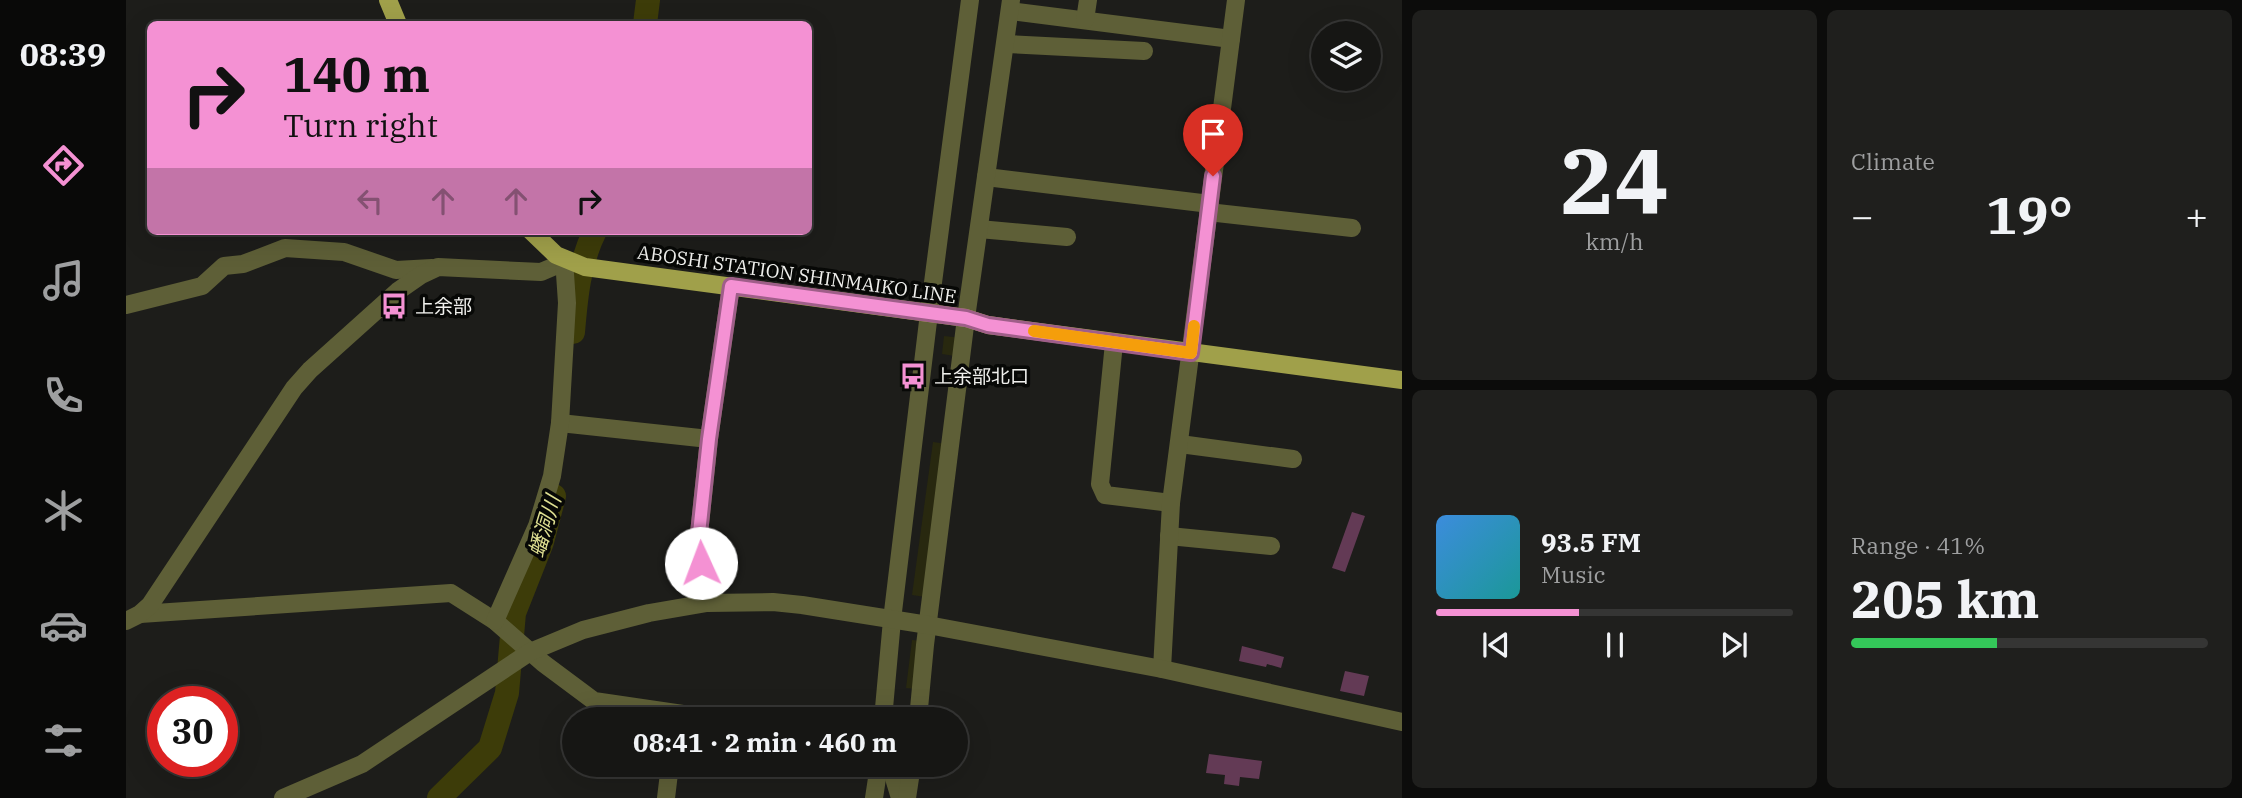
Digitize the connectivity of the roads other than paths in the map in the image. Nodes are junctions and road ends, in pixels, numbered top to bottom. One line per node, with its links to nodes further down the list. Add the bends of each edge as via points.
1 (387, 0): 7 (main road)
2 (970, 0): 21 (street)
3 (1088, 0): 6 (street)
4 (1236, 0): 8 (street)
5 (1011, 6): 6 (street); 9 (street)
6 (1085, 20): 8 (street)
7 (397, 21)
8 (1231, 39): 12 (street)
9 (1006, 44): 10 (street); 11 (street)
10 (1144, 51)
11 (986, 177): 12 (street); 14 (street)
12 (1209, 208): 13 (street); 24 (street)
13 (1352, 228)
14 (979, 229): 16 (street); 22 (street)
15 (535, 235): 17 (main road)
16 (1067, 237)
17 (574, 263): 18 (street, via 541,272); 19 (main road, ABOSHI STATION SHINMAIKO LINE); 26 (street, via 567,303)
18 (438, 267): 20 (street, via 396,270 344,252 285,248 224,266 202,286); 34 (street, via 398,291 299,382 155,598)
19 (731, 286): 21 (main road, ABOSHI STATION SHINMAIKO LINE); 27 (street)
20 (126, 305)
21 (929, 313): 22 (main road, ABOSHI STATION SHINMAIKO LINE); 35 (street)
22 (966, 318): 23 (main road, ABOSHI STATION SHINMAIKO LINE); 37 (street)
23 (1114, 343): 24 (main road, ABOSHI STATION SHINMAIKO LINE); 30 (street, via 1100,484 1105,495)
24 (1191, 353): 25 (main road, ABOSHI STATION SHINMAIKO LINE); 28 (street)
25 (1402, 380)
26 (569, 423): 27 (street); 36 (street, via 537,526)
27 (709, 439): 33 (street, via 698,543)
28 (1180, 444): 29 (street); 30 (street)
29 (1293, 458)
30 (1171, 503): 31 (street)
31 (1169, 536): 32 (street); 39 (street)
32 (1270, 546)
33 (707, 603): 35 (street, via 792,604); 38 (street, via 608,622 559,639)
34 (130, 616): 36 (street, via 451,593)
35 (892, 620): 37 (street); 41 (street)
36 (495, 621): 38 (street)
37 (928, 625): 39 (street); 42 (street)
38 (536, 657): 40 (street, via 594,701); 48 (street, via 362,764)
39 (1162, 669): 43 (street)
40 (625, 707)
41 (884, 707)
42 (919, 707)
43 (1402, 722)
44 (669, 777): 49 (street)
45 (877, 777): 50 (street)
46 (894, 777): 51 (street)
47 (910, 777): 52 (street)
48 (283, 798)
49 (666, 798)
50 (874, 798)
51 (900, 798)
52 (907, 798)

